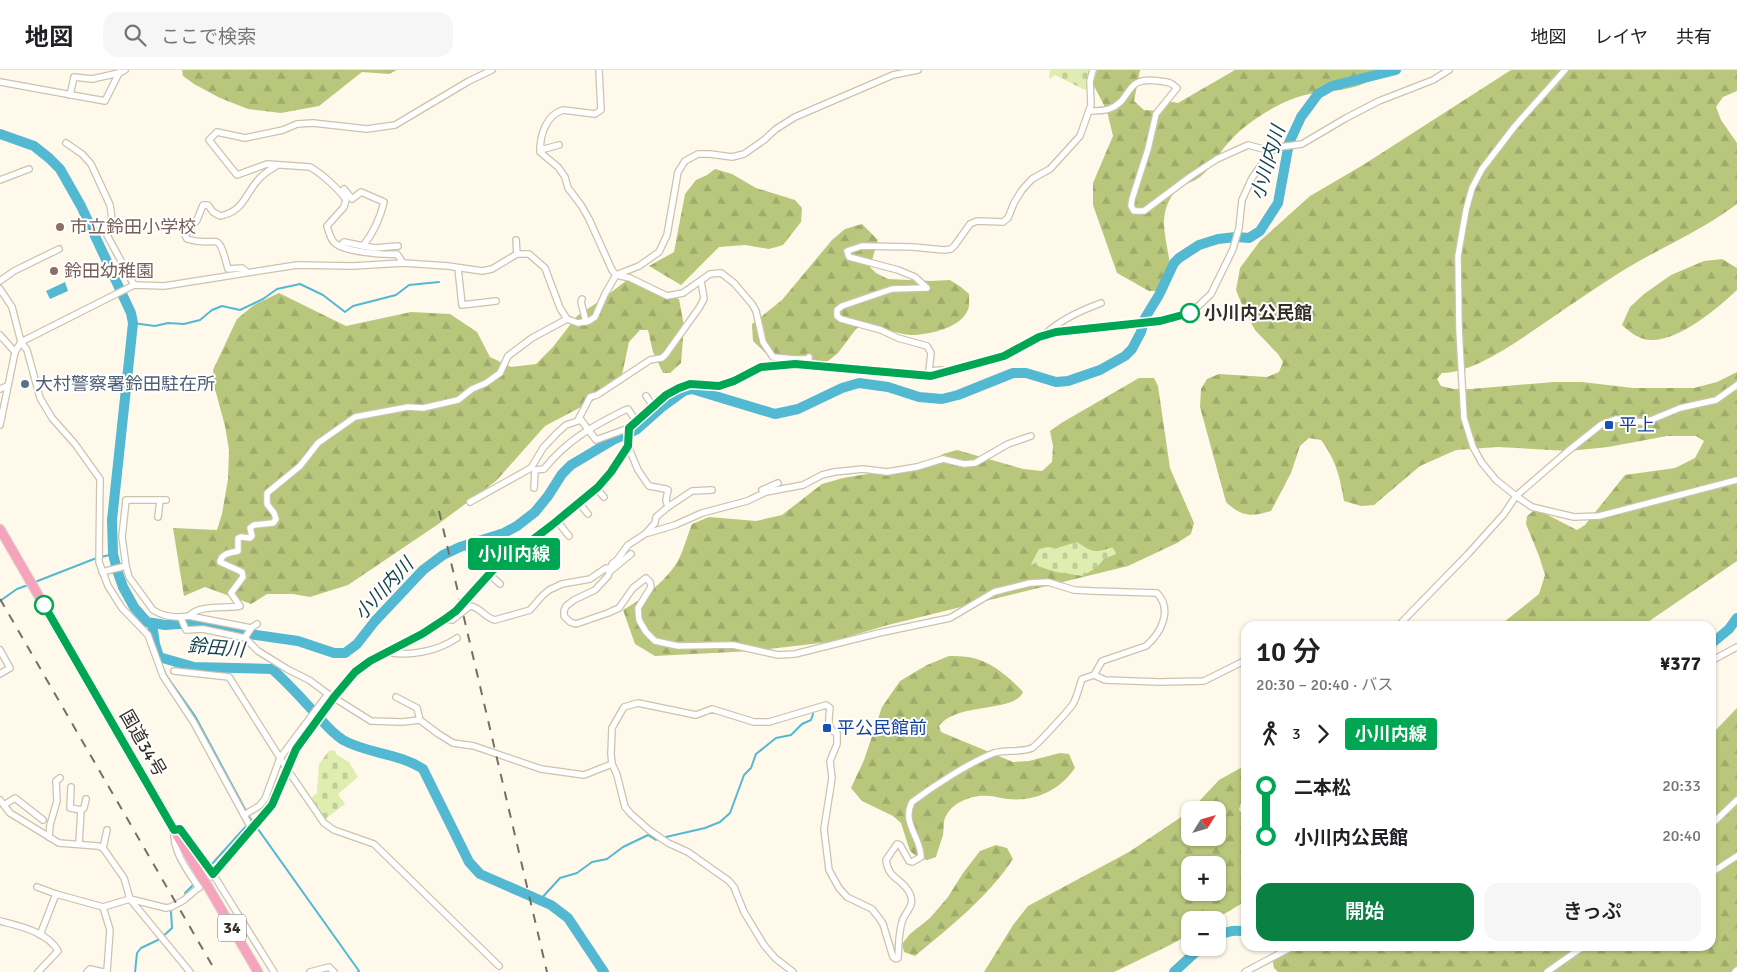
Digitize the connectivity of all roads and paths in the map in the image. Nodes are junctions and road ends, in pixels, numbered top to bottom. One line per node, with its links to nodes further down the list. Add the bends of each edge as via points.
1 (125, 70): 8 (street)
2 (492, 70): 16 (street, via 395,125 367,128 297,124 245,138 216,132 209,140 238,175 267,164)
3 (599, 70): 14 (street, via 601,110 595,114 560,111 544,127)
4 (918, 70): 29 (street, via 893,75 795,117 744,154 698,154 685,161 678,172 667,235 659,252 639,266)
5 (1093, 70): 11 (street)
6 (1449, 70): 15 (street, via 1433,80 1379,101 1302,144)
7 (1565, 70): 65 (street, via 1482,168 1472,188 1458,256 1464,418 1482,464)
8 (119, 73): 10 (street, via 92,79 74,77); 10 (street, via 105,101)
9 (0, 82): 10 (street)
10 (70, 95)
11 (1089, 111): 15 (street, via 1110,109 1139,81 1172,83 1177,88 1156,114 1130,206 1134,210 1144,211 1211,163 1248,144); 45 (street, via 1080,136 1050,169 1032,179 1022,190 1004,222 977,221 970,224 951,249 862,246 847,251 849,257 898,270 927,288 892,289 842,306 837,310 837,316 927,346 931,353 929,371 942,370)
12 (66, 143): 32 (street, via 91,164 110,205 112,219 106,228 108,235)
13 (559, 145): 14 (street)
14 (540, 147): 29 (street, via 540,152 565,177)
15 (1270, 151): 40 (street, via 1242,200 1234,249 1211,294 1192,312 1160,321)
16 (278, 165): 19 (street, via 310,167); 28 (street, via 260,177 241,205 231,213 220,216 208,205 203,205 186,235 187,239 197,242 216,241 224,250 228,269 242,268)
17 (29, 169): 18 (street)
18 (0, 180)
19 (341, 192): 21 (street, via 346,200 344,207 328,226 332,239); 22 (street, via 344,189 352,199 361,192 384,202 372,234)
20 (516, 240): 25 (street)
21 (341, 246): 22 (street, via 344,242); 26 (street, via 368,254 397,254)
22 (363, 246): 23 (street)
23 (398, 246)
24 (59, 249): 30 (street)
25 (517, 254): 27 (street, via 492,269); 37 (street, via 529,254 545,268)
26 (403, 263): 27 (street); 28 (street, via 297,265)
27 (458, 268): 35 (street, via 462,305)
28 (247, 272): 32 (street, via 164,286)
29 (616, 275): 31 (street, via 630,278 667,296 683,293); 38 (street, via 595,317)
30 (0, 281)
31 (701, 281): 44 (street, via 710,274 721,273 734,282 756,311 762,342 773,357); 51 (street, via 704,299 666,354 650,360 590,397)
32 (132, 285): 41 (street)
33 (0, 289): 41 (street, via 12,308)
34 (582, 299): 38 (street)
35 (496, 301)
36 (1101, 303): 40 (street, via 1074,313)
37 (567, 319): 38 (street); 86 (street, via 532,338 508,356 500,373 458,400 355,417 318,443 300,466 267,493 267,504 276,519 273,523 254,525 250,528 250,538 238,538 238,551 220,558 220,562 242,572 243,576 231,593 240,606 210,608)
38 (586, 322)
39 (0, 335): 42 (street)
40 (1044, 336): 45 (street, via 1004,356)
41 (21, 342): 42 (street); 83 (street, via 27,350 40,398 48,412 100,479 99,561)
42 (15, 352): 47 (street)
43 (809, 357): 44 (street)
44 (794, 361): 45 (street, via 913,375); 50 (street, via 761,367 719,386 690,384 666,395)
45 (944, 373)
46 (1737, 385): 65 (street, via 1716,400 1680,408 1651,420 1616,419 1602,424)
47 (7, 386): 48 (street); 53 (street)
48 (0, 389)
49 (646, 396): 50 (street)
50 (653, 406): 52 (street)
51 (578, 420): 54 (street); 58 (street, via 566,426 543,448)
52 (636, 420): 54 (street, via 628,409); 55 (street)
53 (0, 424)
54 (587, 429): 55 (street, via 596,440); 58 (street, via 554,456 544,469)
55 (629, 429): 57 (street)
56 (1031, 436): 64 (street, via 1008,444 975,463 943,459 887,472 864,469 834,472 802,485)
57 (628, 445): 62 (street); 69 (street, via 649,486 668,490)
58 (533, 469): 61 (street); 67 (street)
59 (1737, 480): 65 (street, via 1599,516 1574,518 1532,507)
60 (778, 483): 64 (street)
61 (534, 488)
62 (596, 488): 66 (street); 68 (street)
63 (712, 490): 69 (street, via 692,491)
64 (758, 495): 74 (street)
65 (1516, 496): 89 (street, via 1468,554)
66 (604, 497)
67 (470, 502)
68 (579, 503): 70 (street); 72 (street)
69 (668, 507): 74 (street, via 656,517)
70 (588, 514)
71 (158, 517): 81 (street, via 163,500 126,500 122,537)
72 (557, 521): 75 (street); 76 (street)
73 (0, 529): 120 (highway, 国道34号 / 34)
74 (645, 534): 82 (street, via 628,546)
75 (569, 536)
76 (534, 539): 77 (street); 79 (street)
77 (520, 549): 80 (street); 84 (street)
78 (631, 554): 82 (street)
79 (545, 555)
80 (528, 561)
81 (125, 566): 83 (street); 87 (street, via 129,577 153,610)
82 (609, 570): 88 (street, via 606,568 590,579 549,590 530,610 495,620 470,606 452,620); 99 (street, via 608,576 595,590 566,606 564,616 570,622 576,624 619,608 633,588 646,578 651,586 638,608 639,620 655,641 678,646 733,645 778,655 795,654 950,618 994,592 1030,583 1048,582 1074,590 1157,593 1162,598 1164,620 1149,643 1102,661)
83 (103, 572): 115 (street, via 122,608 148,635 163,676 194,723)
84 (489, 574): 85 (street); 88 (street, via 477,593)
85 (500, 584)
86 (189, 616): 87 (street); 90 (street, via 254,626)
87 (181, 618): 90 (street, via 186,630 203,629)
88 (445, 619): 94 (street)
89 (1403, 621)
90 (246, 638): 100 (street, via 258,651)
91 (457, 638): 94 (street, via 411,654)
92 (1737, 647): 95 (street)
93 (0, 650): 98 (street, via 10,668)
94 (387, 652): 100 (street, via 355,672)
95 (1716, 658)
96 (1241, 662): 99 (street, via 1204,681 1105,680)
97 (174, 671): 103 (street, via 229,677)
98 (0, 674)
99 (1094, 675): 104 (street, via 1082,679 1071,708 1039,744 1024,750 995,753 912,802 908,808 908,819 921,857 909,861 897,844 886,860 890,874 904,885 912,901 903,919 896,959 879,918 872,909 847,897 829,870 824,829 832,778 830,761 837,744 837,733 829,727 830,708 826,705 769,722 754,722 712,709 696,715 631,704 624,707 612,728)
100 (331, 695): 102 (street, via 371,721); 103 (street, via 318,706); 105 (street)
101 (396, 697): 102 (street, via 417,708)
102 (420, 720): 104 (street, via 453,743 474,746 540,769 584,775)
103 (280, 758): 105 (street); 107 (street)
104 (612, 764): 145 (street, via 630,814 668,843 688,852 729,881 764,945)
105 (287, 769): 112 (street); 136 (street, via 324,823 334,830 374,844)
106 (60, 778): 121 (street, via 56,781 57,801)
107 (272, 782): 112 (street); 115 (street, via 265,799)
108 (71, 787): 114 (street, via 70,808)
109 (86, 799): 114 (street)
110 (0, 800): 113 (street)
111 (1737, 800): 117 (street)
112 (273, 801): 118 (street)
113 (4, 805): 116 (street, via 15,798); 121 (street, via 10,814)
114 (81, 810): 122 (street)
115 (245, 817): 118 (street)
116 (43, 820)
117 (1716, 820)
118 (251, 828): 126 (street)
119 (107, 830): 123 (street)
120 (174, 830): 126 (street, via 180,829); 128 (highway, 国道34号 / 34, bridge, via 199,873); 128 (street, via 175,848)
121 (49, 837): 122 (street, via 59,843)
122 (79, 844): 123 (street)
123 (103, 848): 130 (street, via 124,878)
124 (1737, 856): 125 (street)
125 (1716, 870)
126 (213, 874): 128 (street); 137 (street)
127 (37, 887): 129 (street)
128 (203, 887): 130 (street, via 166,908); 142 (highway, 国道34号 / 34)
129 (56, 894): 131 (street); 133 (street)
130 (130, 899): 131 (street); 141 (street)
131 (103, 907): 140 (street, via 110,934 107,971)
132 (0, 921): 133 (street)
133 (40, 935): 138 (street, via 54,944 58,951)
134 (1285, 951): 146 (street)
135 (1577, 951): 147 (street)
136 (499, 966)
137 (272, 970)
138 (38, 972)
139 (87, 972): 140 (street)
140 (103, 972)
141 (190, 972)
142 (258, 972)
143 (310, 972): 144 (street, via 329,967)
144 (334, 972)
145 (793, 972)
146 (1245, 972)
147 (1547, 972)

